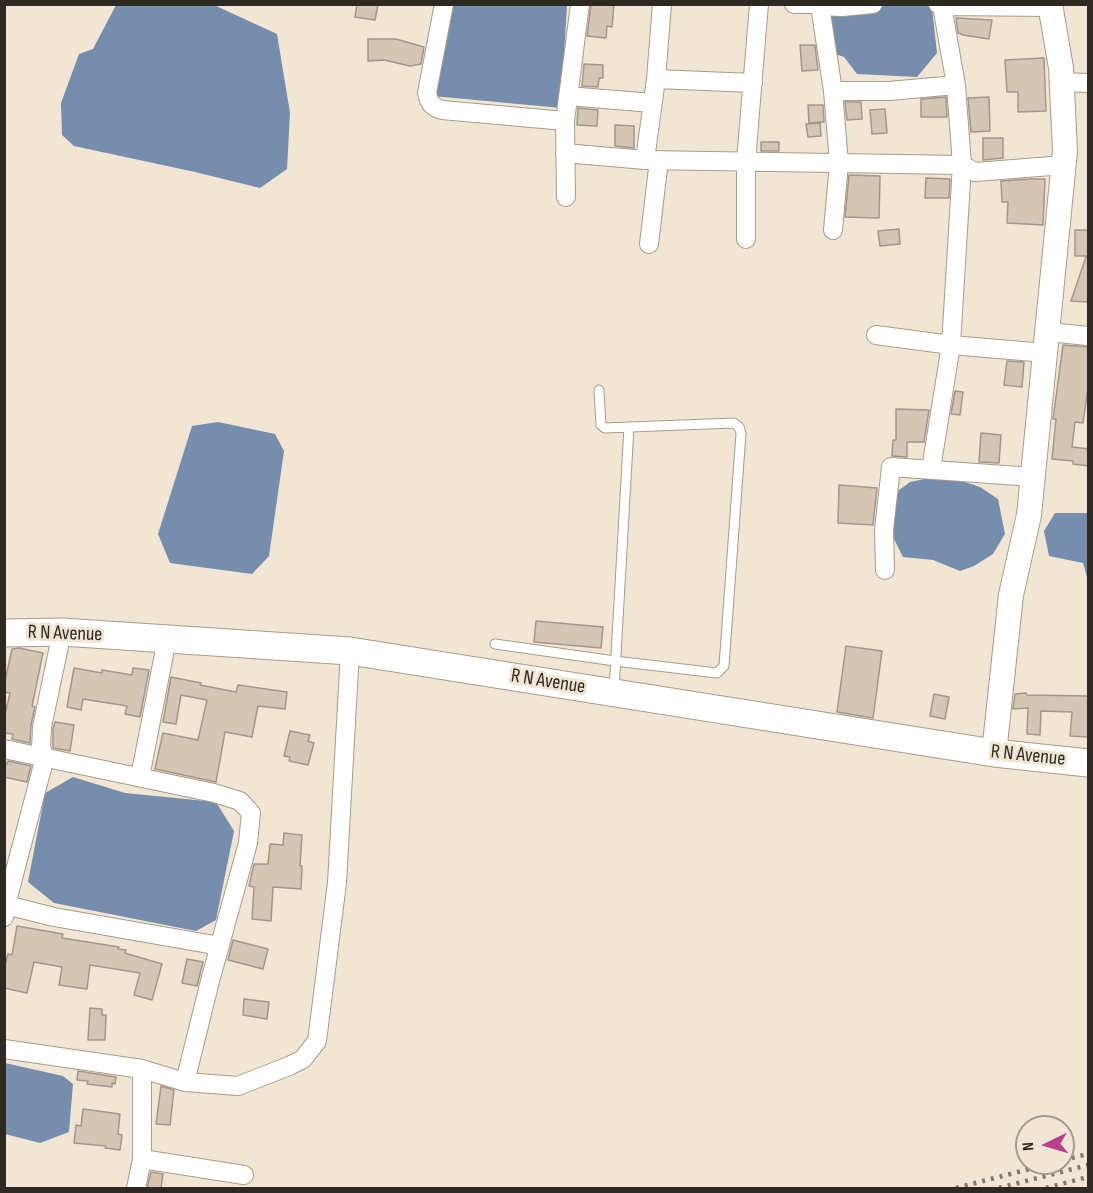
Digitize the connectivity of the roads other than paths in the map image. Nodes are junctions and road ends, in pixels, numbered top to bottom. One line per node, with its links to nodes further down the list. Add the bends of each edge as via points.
1 (444, 4): 18 (street, via 429,80 429,102 433,107)
2 (580, 4): 16 (street)
3 (662, 4): 10 (street)
4 (759, 4): 12 (street)
5 (794, 4): 7 (street)
6 (873, 4): 7 (street)
7 (820, 5): 15 (street)
8 (940, 5): 9 (street); 14 (street)
9 (1051, 6): 11 (street)
10 (656, 79): 12 (street); 17 (street)
11 (1062, 82): 13 (street); 24 (street)
12 (753, 83): 21 (street)
13 (1089, 83)
14 (956, 86): 15 (street); 23 (street)
15 (833, 91): 22 (street)
16 (568, 96): 17 (street); 18 (street)
17 (652, 103): 20 (street)
18 (565, 121): 19 (street)
19 (565, 153): 20 (street); 25 (street)
20 (652, 160): 21 (street); 28 (street)
21 (746, 161): 22 (street); 27 (street)
22 (839, 163): 23 (street); 26 (street)
23 (962, 165): 24 (street, via 975,172); 32 (street)
24 (1064, 165): 31 (street)
25 (566, 197)
26 (833, 230)
27 (746, 239)
28 (649, 244)
29 (876, 335): 32 (street)
30 (1089, 336): 31 (street)
31 (1047, 343): 32 (street); 36 (street)
32 (951, 345): 35 (street)
33 (599, 390): 34 (lane, via 601,425 605,429)
34 (629, 428): 43 (lane); 43 (lane, via 734,423 741,433 724,666 717,672)
35 (931, 469): 36 (street); 37 (street, via 891,466 884,530)
36 (1033, 477): 46 (street, via 1029,515 1011,595)
37 (885, 570)
38 (62, 632): 39 (main road, R N Avenue); 40 (main road, R N Avenue); 47 (street, via 42,727 41,748)
39 (4, 633)
40 (167, 639): 42 (main road, R N Avenue); 49 (street)
41 (495, 644): 43 (lane)
42 (350, 651): 44 (main road, R N Avenue); 54 (street, via 337,883 316,1041 303,1059 238,1086)
43 (615, 661): 44 (lane)
44 (613, 693): 46 (main road, R N Avenue)
45 (4, 749): 47 (street)
46 (994, 753): 48 (main road, R N Avenue)
47 (45, 757): 49 (street); 50 (street)
48 (1089, 763)
49 (140, 777): 51 (street, via 240,801 251,813 248,843)
50 (5, 911): 51 (street)
51 (220, 946): 54 (street)
52 (4, 1049): 53 (street)
53 (142, 1069): 54 (street); 55 (street)
54 (185, 1082)
55 (142, 1159): 56 (street); 57 (street)
56 (244, 1175)
57 (136, 1188)

